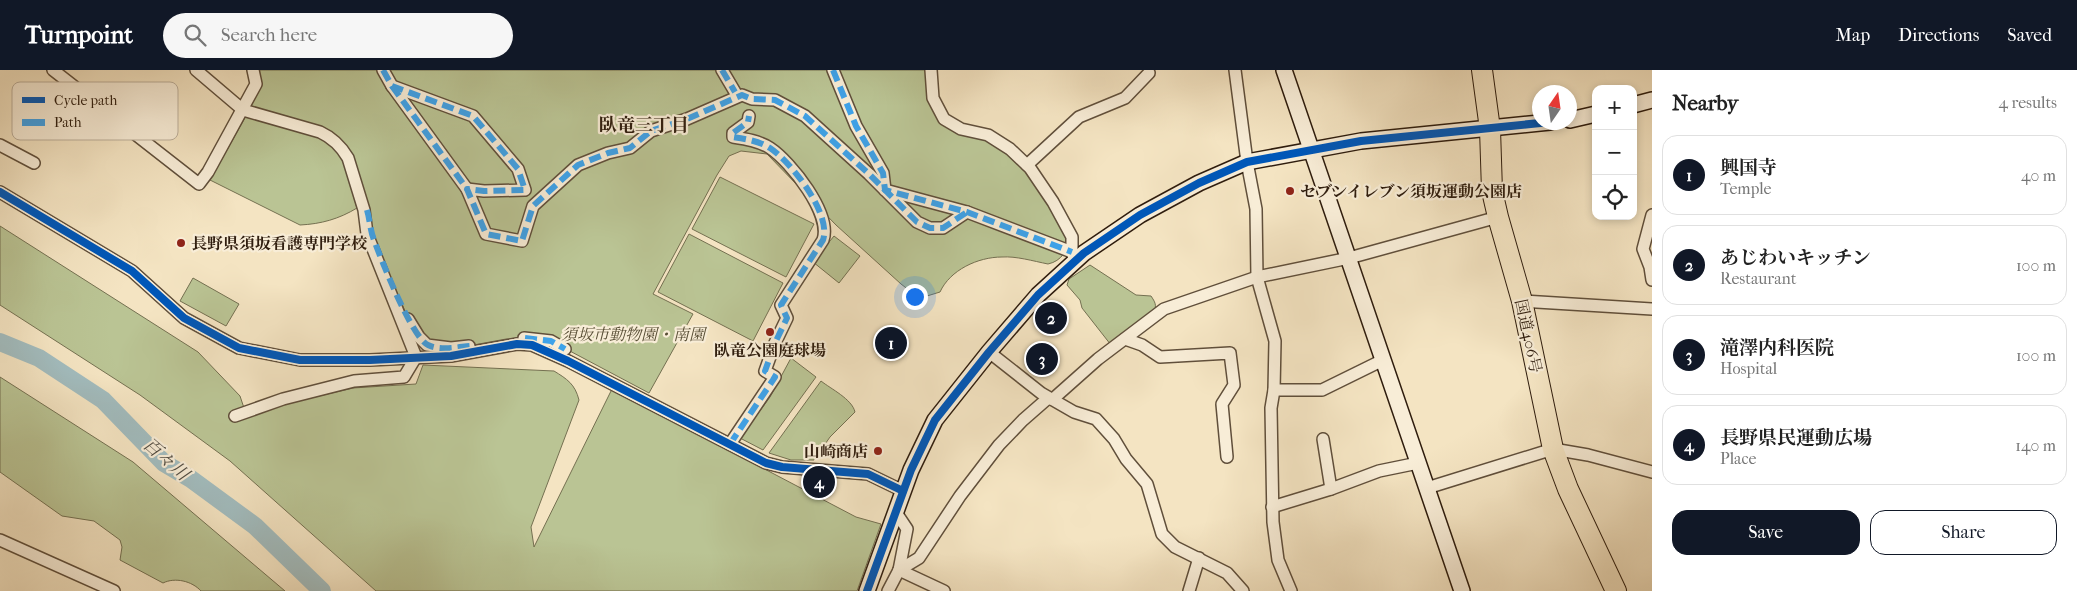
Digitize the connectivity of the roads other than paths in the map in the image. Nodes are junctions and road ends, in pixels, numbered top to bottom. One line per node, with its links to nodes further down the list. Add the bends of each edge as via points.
1 (53, 70): 12 (street)
2 (196, 70): 17 (street)
3 (253, 70): 17 (street, via 256,84)
4 (382, 70): 13 (street)
5 (722, 70): 14 (street)
6 (833, 70): 30 (street, via 856,126 883,173)
7 (931, 70): 28 (street, via 933,98 944,119 961,129 988,135 1010,148)
8 (1235, 70): 26 (street)
9 (1284, 70): 25 (street)
10 (1482, 70): 22 (highway, 国道406号)
11 (1148, 73): 28 (street, via 1125,98 1080,117)
12 (68, 82)
13 (392, 86): 29 (street); 29 (street, via 473,116 518,169 525,190)
14 (736, 96): 29 (street, via 687,119 651,131 630,148 578,165 533,206 522,241 486,234); 30 (street, via 775,100 805,116)
15 (1652, 100): 16 (street)
16 (1637, 104)
17 (242, 110): 23 (street, via 199,184); 45 (street, via 320,132 344,150 364,210 367,234)
18 (1592, 115): 20 (street)
19 (748, 116): 51 (street, via 748,122 733,134 733,138 752,140 769,148 788,164 821,212 826,232 781,305 788,318 765,371 775,377)
20 (1577, 118)
21 (1532, 124): 22 (street)
22 (1490, 129): 25 (street); 35 (highway, 国道406号, via 1492,190)
23 (143, 140)
24 (0, 145): 27 (street)
25 (1311, 150): 26 (street); 37 (street)
26 (1246, 162): 36 (street, via 1140,215); 38 (street, via 1256,209)
27 (34, 164)
28 (1027, 165): 36 (street, via 1072,237)
29 (467, 189)
30 (885, 190): 33 (street); 33 (street, via 917,222 930,228 943,228)
31 (0, 192): 45 (street, via 132,271 184,318 239,348 300,360)
32 (367, 210): 43 (street, via 374,242 408,318 427,345 451,348 528,338 551,341)
33 (967, 212): 36 (street)
34 (1652, 216): 39 (street, via 1643,249)
35 (1498, 217): 37 (street); 40 (highway, 国道406号)
36 (1074, 257): 44 (street)
37 (1349, 258): 38 (street); 46 (street)
38 (1257, 277): 42 (street, via 1164,309); 47 (street, via 1275,340)
39 (1652, 280)
40 (1522, 301): 41 (street); 52 (highway, 国道406号)
41 (1652, 309)
42 (1125, 339): 48 (street); 53 (street, via 1160,357 1230,353 1234,385 1222,404)
43 (565, 348)
44 (989, 352): 48 (street); 58 (street, via 935,420)
45 (416, 357): 49 (street, via 404,377 354,381 283,399); 51 (street, via 451,356 517,344 532,345)
46 (1383, 360): 47 (street, via 1322,390); 54 (street)
47 (1274, 390): 59 (street, via 1271,408)
48 (1053, 399): 62 (street, via 1074,412 1096,419 1146,484 1162,534 1175,547); 63 (street, via 1041,404 999,445 919,558)
49 (235, 416)
50 (1323, 439): 57 (street)
51 (730, 444): 58 (street, via 766,463 868,474)
52 (1554, 449): 55 (street); 56 (street); 73 (highway, 国道406号, via 1568,488)
53 (1227, 457)
54 (1418, 463): 56 (street); 57 (street, via 1379,471)
55 (1652, 472)
56 (1427, 488): 72 (street)
57 (1332, 489): 59 (street)
58 (903, 491): 60 (street)
59 (1272, 507): 71 (street, via 1278,560)
60 (895, 511): 63 (street, via 907,529); 66 (street)
61 (0, 540): 64 (street)
62 (1199, 558): 69 (street); 70 (street, via 1227,573)
63 (899, 570): 67 (street); 68 (street)
64 (99, 589): 65 (street)
65 (114, 591)
66 (867, 591)
67 (888, 591)
68 (944, 591)
69 (1189, 591)
70 (1243, 591)
71 (1291, 591)
72 (1462, 591)
73 (1616, 591)

